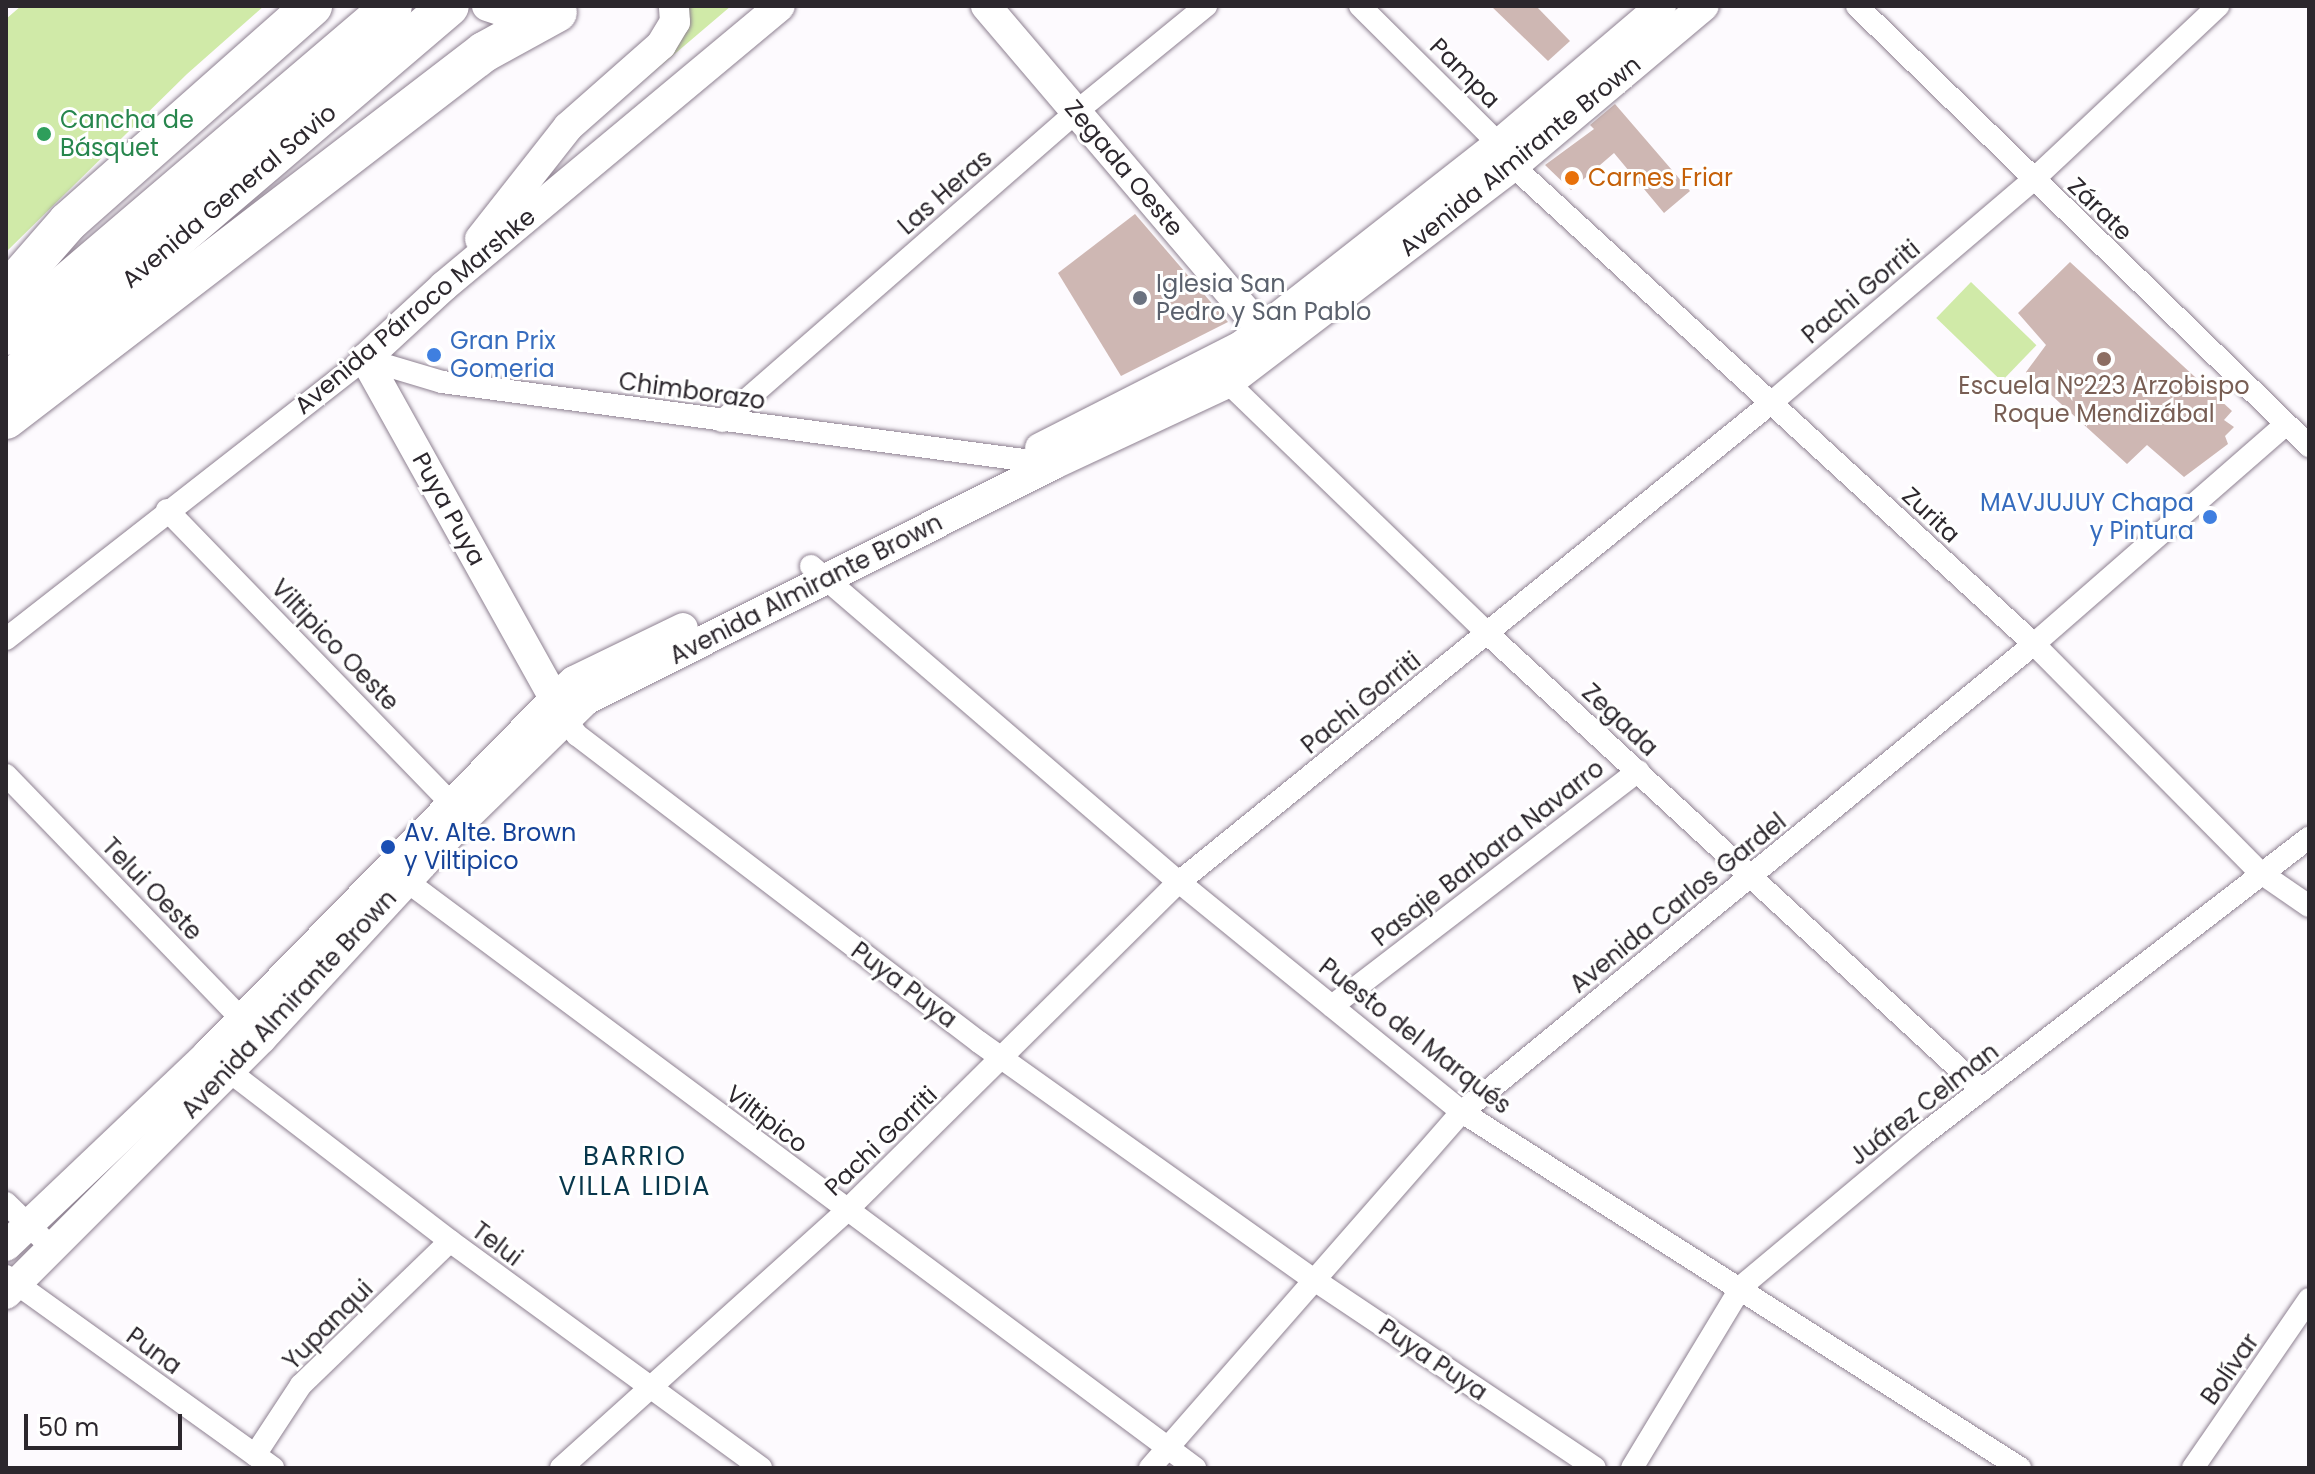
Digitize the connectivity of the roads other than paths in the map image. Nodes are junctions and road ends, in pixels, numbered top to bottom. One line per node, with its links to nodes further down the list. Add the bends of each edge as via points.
1 (312, 6): 19 (highway, via 68,222)
2 (449, 6): 14 (highway, Avenida General Savio)
3 (487, 6): 13 (main road, via 518,16)
4 (674, 6): 18 (main road, via 675,22 661,45 568,127)
5 (780, 6): 18 (main road, Avenida Párroco Marshke)
6 (986, 6): 15 (main road, Zegada Oeste)
7 (1206, 6): 15 (street, Las Heras)
8 (1360, 6): 16 (street, Pampa)
9 (1661, 6): 16 (main road, Avenida Almirante Brown)
10 (1704, 6): 16 (main road, Avenida Almirante Brown)
11 (1857, 6): 17 (street, Zárate)
12 (2218, 6): 17 (street, Pachi Gorriti)
13 (562, 9): 26 (highway, via 484,52)
14 (397, 19): 20 (highway, Avenida General Savio); 24 (highway, Avenida General Savio)
15 (1076, 112): 21 (main road, Zegada Oeste); 27 (street, Las Heras)
16 (1506, 155): 21 (main road, Avenida Almirante Brown); 25 (street, Zurita)
17 (2033, 180): 25 (street, Pachi Gorriti); 28 (street, Zárate)
18 (444, 286): 22 (main road, Avenida Párroco Marshke)
19 (6, 293)
20 (6, 335)
21 (1270, 339): 23 (main road, Avenida Almirante Brown)
22 (365, 359): 27 (street, Chimborazo, via 442,382); 32 (street, Avenida Párroco Marshke); 37 (main road, Puya Puya)
23 (1218, 373): 30 (main road, Avenida Almirante Brown); 31 (main road, Avenida Almirante Brown); 34 (street, Zegada)
24 (6, 384)
25 (1771, 403): 34 (street, Pachi Gorriti); 36 (street, Zurita)
26 (6, 419)
27 (722, 421): 30 (street, Chimborazo)
28 (2285, 425): 29 (street, Zárate); 36 (street, Avenida Carlos Gardel)
29 (2309, 446)
30 (1015, 461): 31 (street, Chimborazo); 33 (main road, Avenida Almirante Brown)
31 (1054, 464): 33 (main road, Avenida Almirante Brown)
32 (167, 510): 35 (street, Avenida Párroco Marshke); 40 (street, Viltipico Oeste)
33 (819, 572): 37 (main road, Avenida Almirante Brown, via 574,681); 45 (street, Puesto del Marqués)
34 (1488, 634): 38 (street, Zegada); 45 (street, Pachi Gorriti)
35 (6, 639)
36 (2034, 644): 42 (street, Zurita); 44 (street, Avenida Carlos Gardel)
37 (560, 708): 40 (main road, Avenida Almirante Brown); 49 (street, Puya Puya, via 577,735)
38 (1638, 771): 44 (street, Zegada); 47 (street, Pasaje Barbara Navarro)
39 (6, 775): 48 (street, Telui Oeste)
40 (458, 810): 43 (main road, Avenida Almirante Brown)
41 (2309, 838): 42 (street, Juárez Celman)
42 (2261, 873): 46 (street, Zurita); 51 (street, Juárez Celman)
43 (396, 874): 48 (main road, Avenida Almirante Brown); 54 (street, Viltipico)
44 (1751, 877): 51 (street, Zegada); 52 (street, Avenida Carlos Gardel)
45 (1179, 882): 47 (street, Puesto del Marqués); 49 (street, Pachi Gorriti)
46 (2309, 906)
47 (1332, 1006): 52 (street, Puesto del Marqués)
48 (251, 1029): 50 (main road, Avenida Almirante Brown)
49 (1004, 1059): 54 (street, Pachi Gorriti); 59 (street, Puya Puya)
50 (218, 1063): 55 (main road, Avenida Almirante Brown); 56 (street, Telui); 58 (main road, Avenida Almirante Brown)
51 (1982, 1090): 61 (street, Juárez Celman)
52 (1462, 1112): 59 (street, Avenida Carlos Gardel); 61 (street, Puesto del Marqués)
53 (6, 1203): 55 (street)
54 (846, 1211): 63 (street, Pachi Gorriti); 64 (street, Viltipico)
55 (27, 1225): 57 (main road, Avenida Almirante Brown); 58 (street)
56 (450, 1241): 63 (street, Telui); 65 (street, Yupanqui, via 301,1385)
57 (6, 1246)
58 (52, 1248): 60 (main road, Avenida Almirante Brown)
59 (1313, 1279): 64 (street, Avenida Carlos Gardel); 70 (street, Puya Puya)
60 (9, 1285): 65 (street, Puna)
61 (1742, 1286): 71 (street, Juárez Celman); 72 (street, Puesto del Marqués)
62 (2309, 1299): 73 (street, Bolívar)
63 (646, 1387): 66 (street, Pachi Gorriti); 67 (street, Telui)
64 (1166, 1450): 68 (street, Avenida Carlos Gardel); 69 (street, Viltipico)
65 (264, 1461)
66 (561, 1468)
67 (761, 1468)
68 (1150, 1468)
69 (1195, 1468)
70 (1595, 1468)
71 (1632, 1468)
72 (2020, 1468)
73 (2193, 1468)

